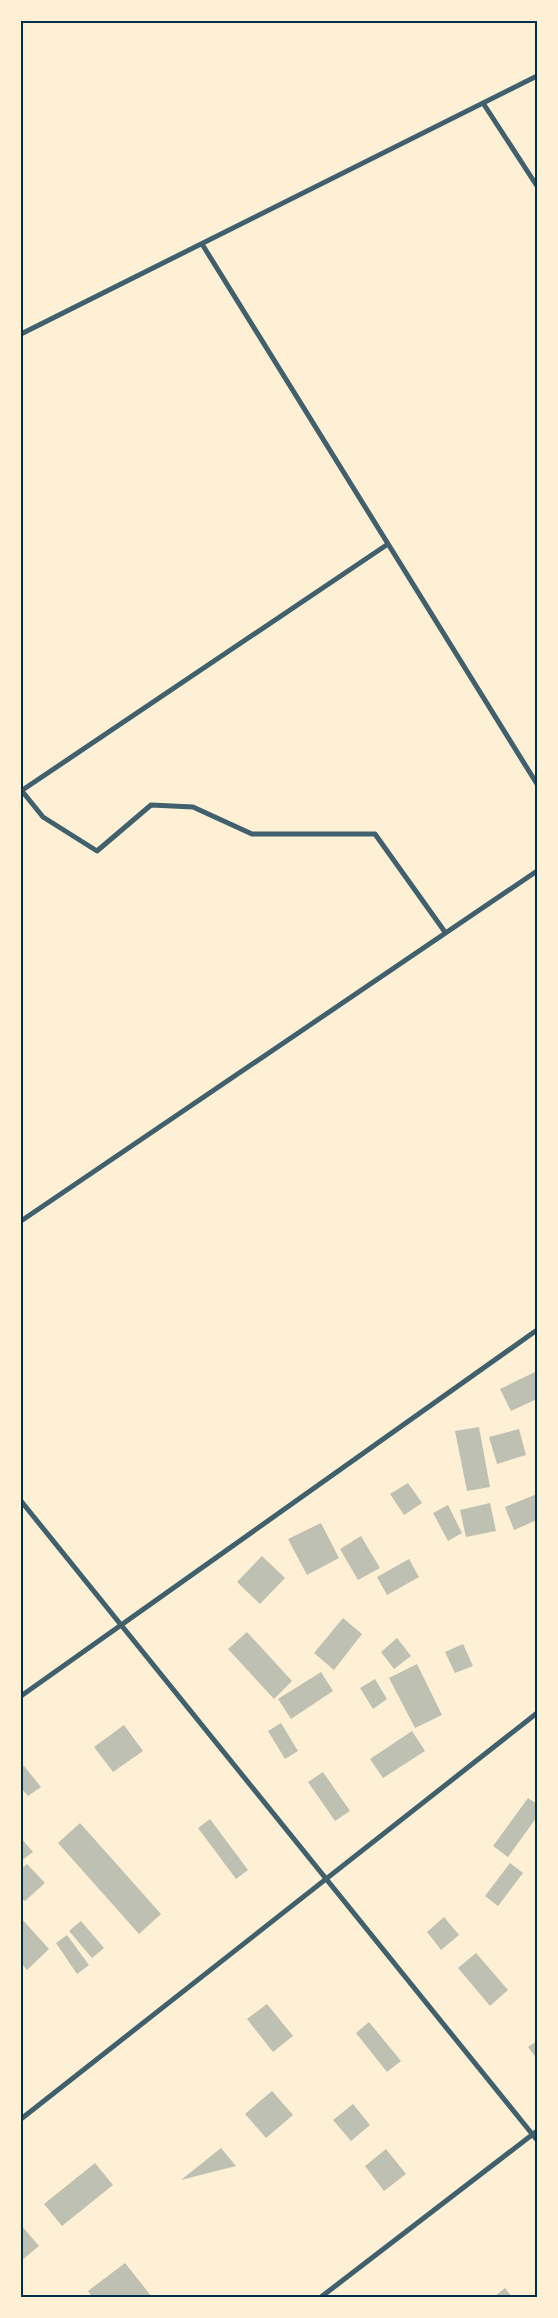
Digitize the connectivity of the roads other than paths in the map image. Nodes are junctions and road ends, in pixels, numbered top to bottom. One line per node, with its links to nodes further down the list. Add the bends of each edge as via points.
1 (537, 76): 2 (street)
2 (484, 103): 3 (street); 4 (street)
3 (537, 186)
4 (202, 244): 5 (street); 6 (street)
5 (21, 334)
6 (388, 544): 7 (street); 8 (street)
7 (537, 784)
8 (22, 791): 10 (street, via 43,818 97,851 151,806 193,807 252,834 375,834)
9 (537, 871): 10 (street)
10 (446, 932): 11 (street)
11 (21, 1221)
12 (537, 1330): 14 (street)
13 (21, 1501): 14 (street)
14 (121, 1625): 15 (street); 17 (street)
15 (21, 1696)
16 (537, 1713): 17 (street)
17 (326, 1879): 18 (street); 19 (street)
18 (21, 2119)
19 (534, 2133): 20 (street); 21 (street)
20 (537, 2140)
21 (321, 2297)

